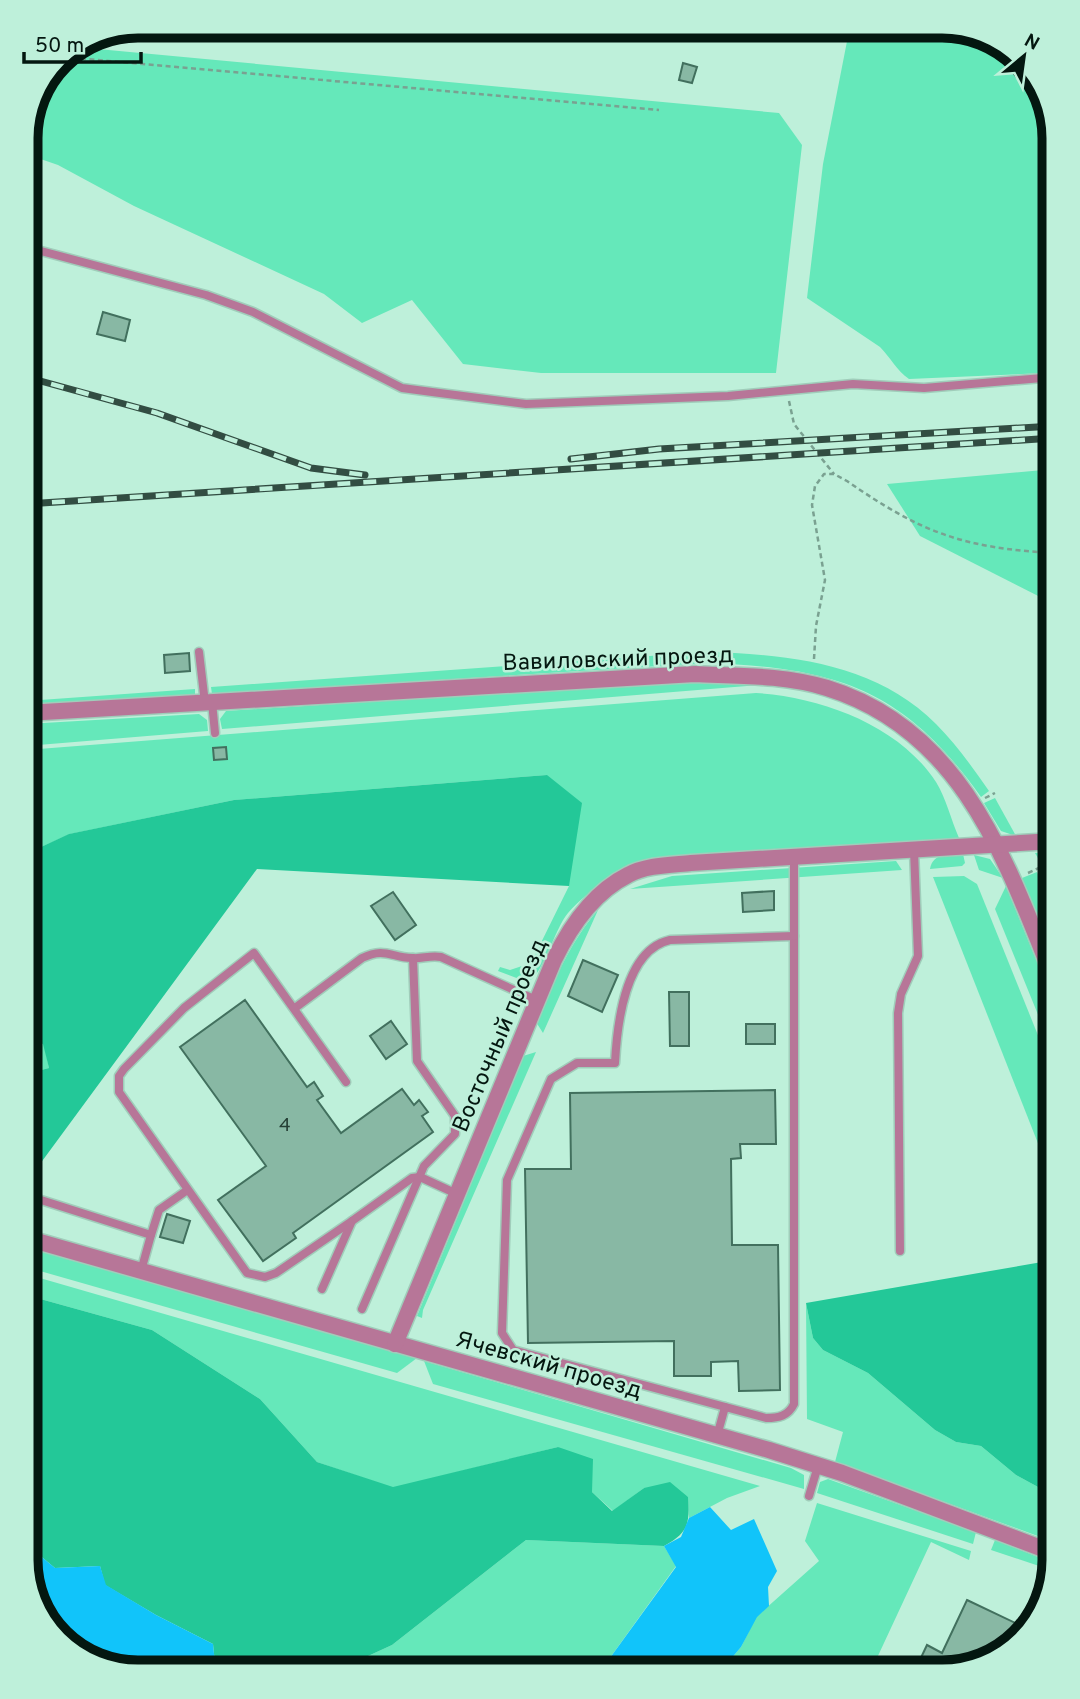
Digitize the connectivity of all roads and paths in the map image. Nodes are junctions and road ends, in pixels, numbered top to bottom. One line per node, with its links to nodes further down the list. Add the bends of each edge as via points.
1 (79, 58): 2 (path)
2 (659, 110)
3 (39, 250): 5 (lane, via 253,312 402,388 526,404)
4 (1042, 378): 5 (lane, via 924,388 853,384)
5 (787, 390): 6 (path, via 794,424)
6 (834, 474): 7 (path, via 935,534); 9 (path, via 824,474 815,486 812,505 825,580)
7 (1042, 552)
8 (199, 652): 10 (lane)
9 (814, 659)
10 (208, 702): 11 (street, Вавиловский проезд); 12 (lane); 16 (street, Вавиловский проезд, via 695,674 786,679 857,699 887,714 921,740 951,772)
11 (39, 712)
12 (215, 733)
13 (995, 793): 14 (path)
14 (982, 800)
15 (1042, 842): 16 (street, Восточный проезд)
16 (999, 846): 17 (street, Восточный проезд); 22 (street, Вавиловский проезд)
17 (914, 850): 18 (street, Восточный проезд); 34 (lane, via 918,956 898,1013)
18 (794, 857): 21 (lane); 24 (street, Восточный проезд, via 657,866 628,875 589,906 567,933)
19 (1039, 868): 20 (path)
20 (1022, 876)
21 (794, 936): 39 (lane, via 794,1404 790,1412 777,1418); 39 (lane, via 670,940 652,947 621,1006 615,1063 577,1063 551,1079 507,1180 502,1333 513,1350)
22 (1042, 951)
23 (412, 958): 24 (lane, via 441,957); 25 (lane, via 373,953); 27 (lane, via 417,1061 457,1125 455,1134 424,1166)
24 (537, 1000): 29 (street, Восточный проезд)
25 (295, 1008): 26 (lane); 28 (lane, via 254,953 184,1008 119,1076 119,1092)
26 (346, 1082)
27 (420, 1177): 29 (lane); 31 (lane, via 412,1178); 37 (lane)
28 (186, 1191): 31 (lane, via 241,1267 265,1278); 32 (lane, via 159,1210)
29 (457, 1194): 38 (street, Восточный проезд)
30 (41, 1200): 32 (lane)
31 (352, 1221): 36 (lane)
32 (151, 1235): 35 (lane)
33 (38, 1242): 35 (street, Ячевский проезд)
34 (900, 1251)
35 (141, 1271): 38 (street, Ячевский проезд)
36 (322, 1289)
37 (362, 1309)
38 (395, 1344): 40 (street, Ячевский проезд)
39 (725, 1407): 40 (lane)
40 (717, 1436): 41 (street, Ячевский проезд)
41 (818, 1466): 42 (lane); 43 (street, Ячевский проезд)
42 (809, 1496)
43 (1042, 1549)

